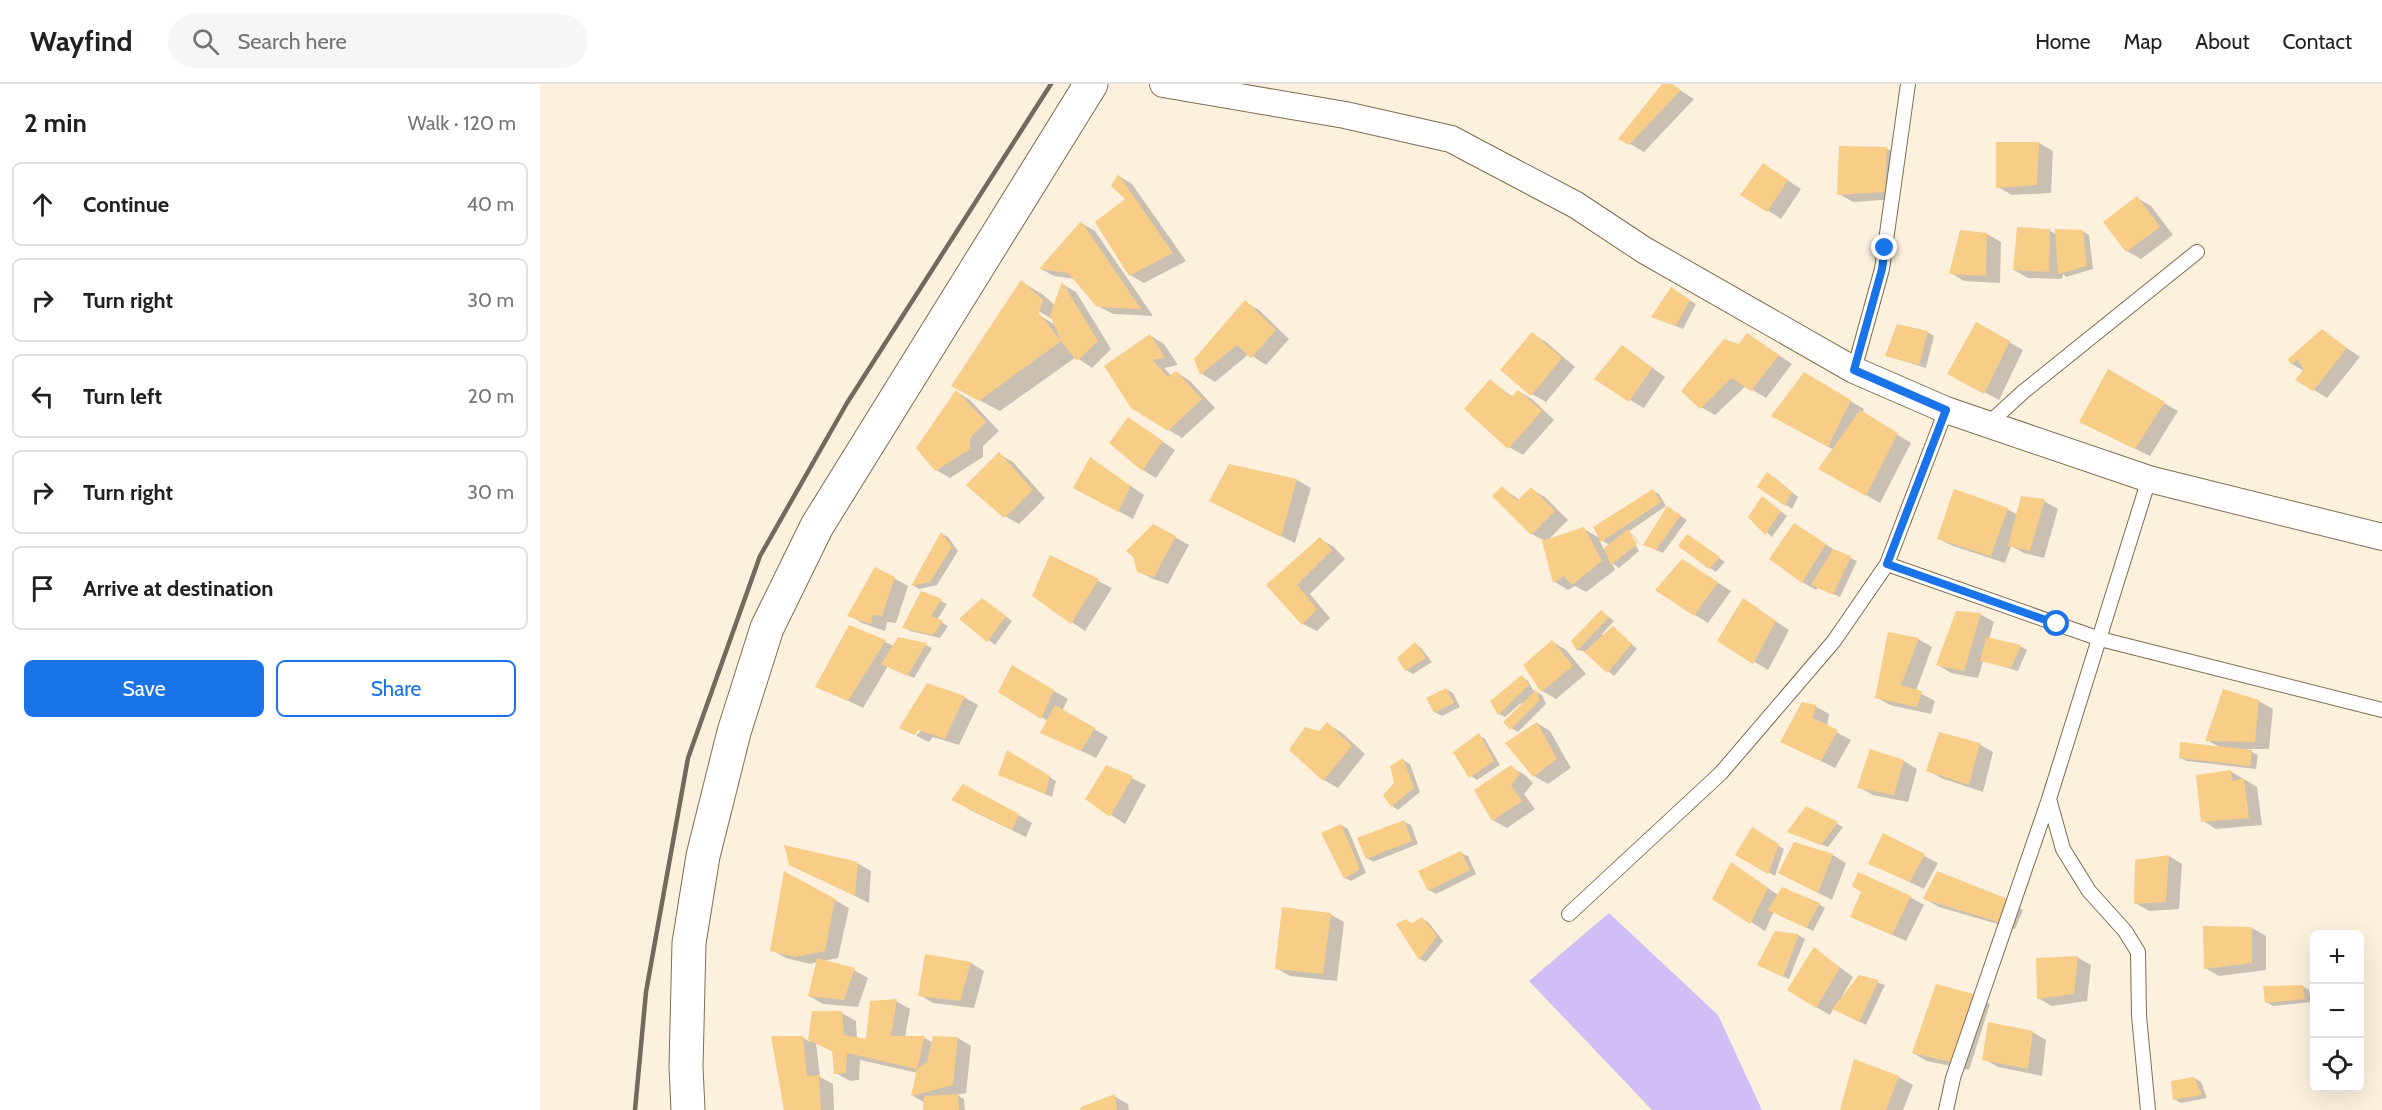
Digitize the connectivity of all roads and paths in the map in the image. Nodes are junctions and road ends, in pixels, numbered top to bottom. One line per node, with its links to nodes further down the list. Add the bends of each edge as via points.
1 (1091, 84): 15 (main road, via 817,526 767,628 734,732 703,856 689,943)
2 (1163, 84): 5 (street, via 1345,115 1451,139 1576,205 1644,250)
3 (1908, 84): 5 (lane, via 1882,269)
4 (2197, 252): 7 (lane)
5 (1854, 370): 6 (street)
6 (1946, 410): 7 (street); 10 (lane)
7 (1987, 424): 8 (street)
8 (2149, 479): 9 (street); 11 (lane)
9 (2382, 537)
10 (1887, 564): 11 (lane); 14 (lane, via 1834,641 1720,773)
11 (2100, 639): 12 (lane); 13 (lane)
12 (2382, 710)
13 (2049, 799): 16 (lane, via 1953,1078); 17 (lane, via 2063,849 2089,891 2125,931 2138,952 2139,1016)
14 (1569, 914)
15 (688, 1110)
16 (1946, 1110)
17 (2148, 1110)

